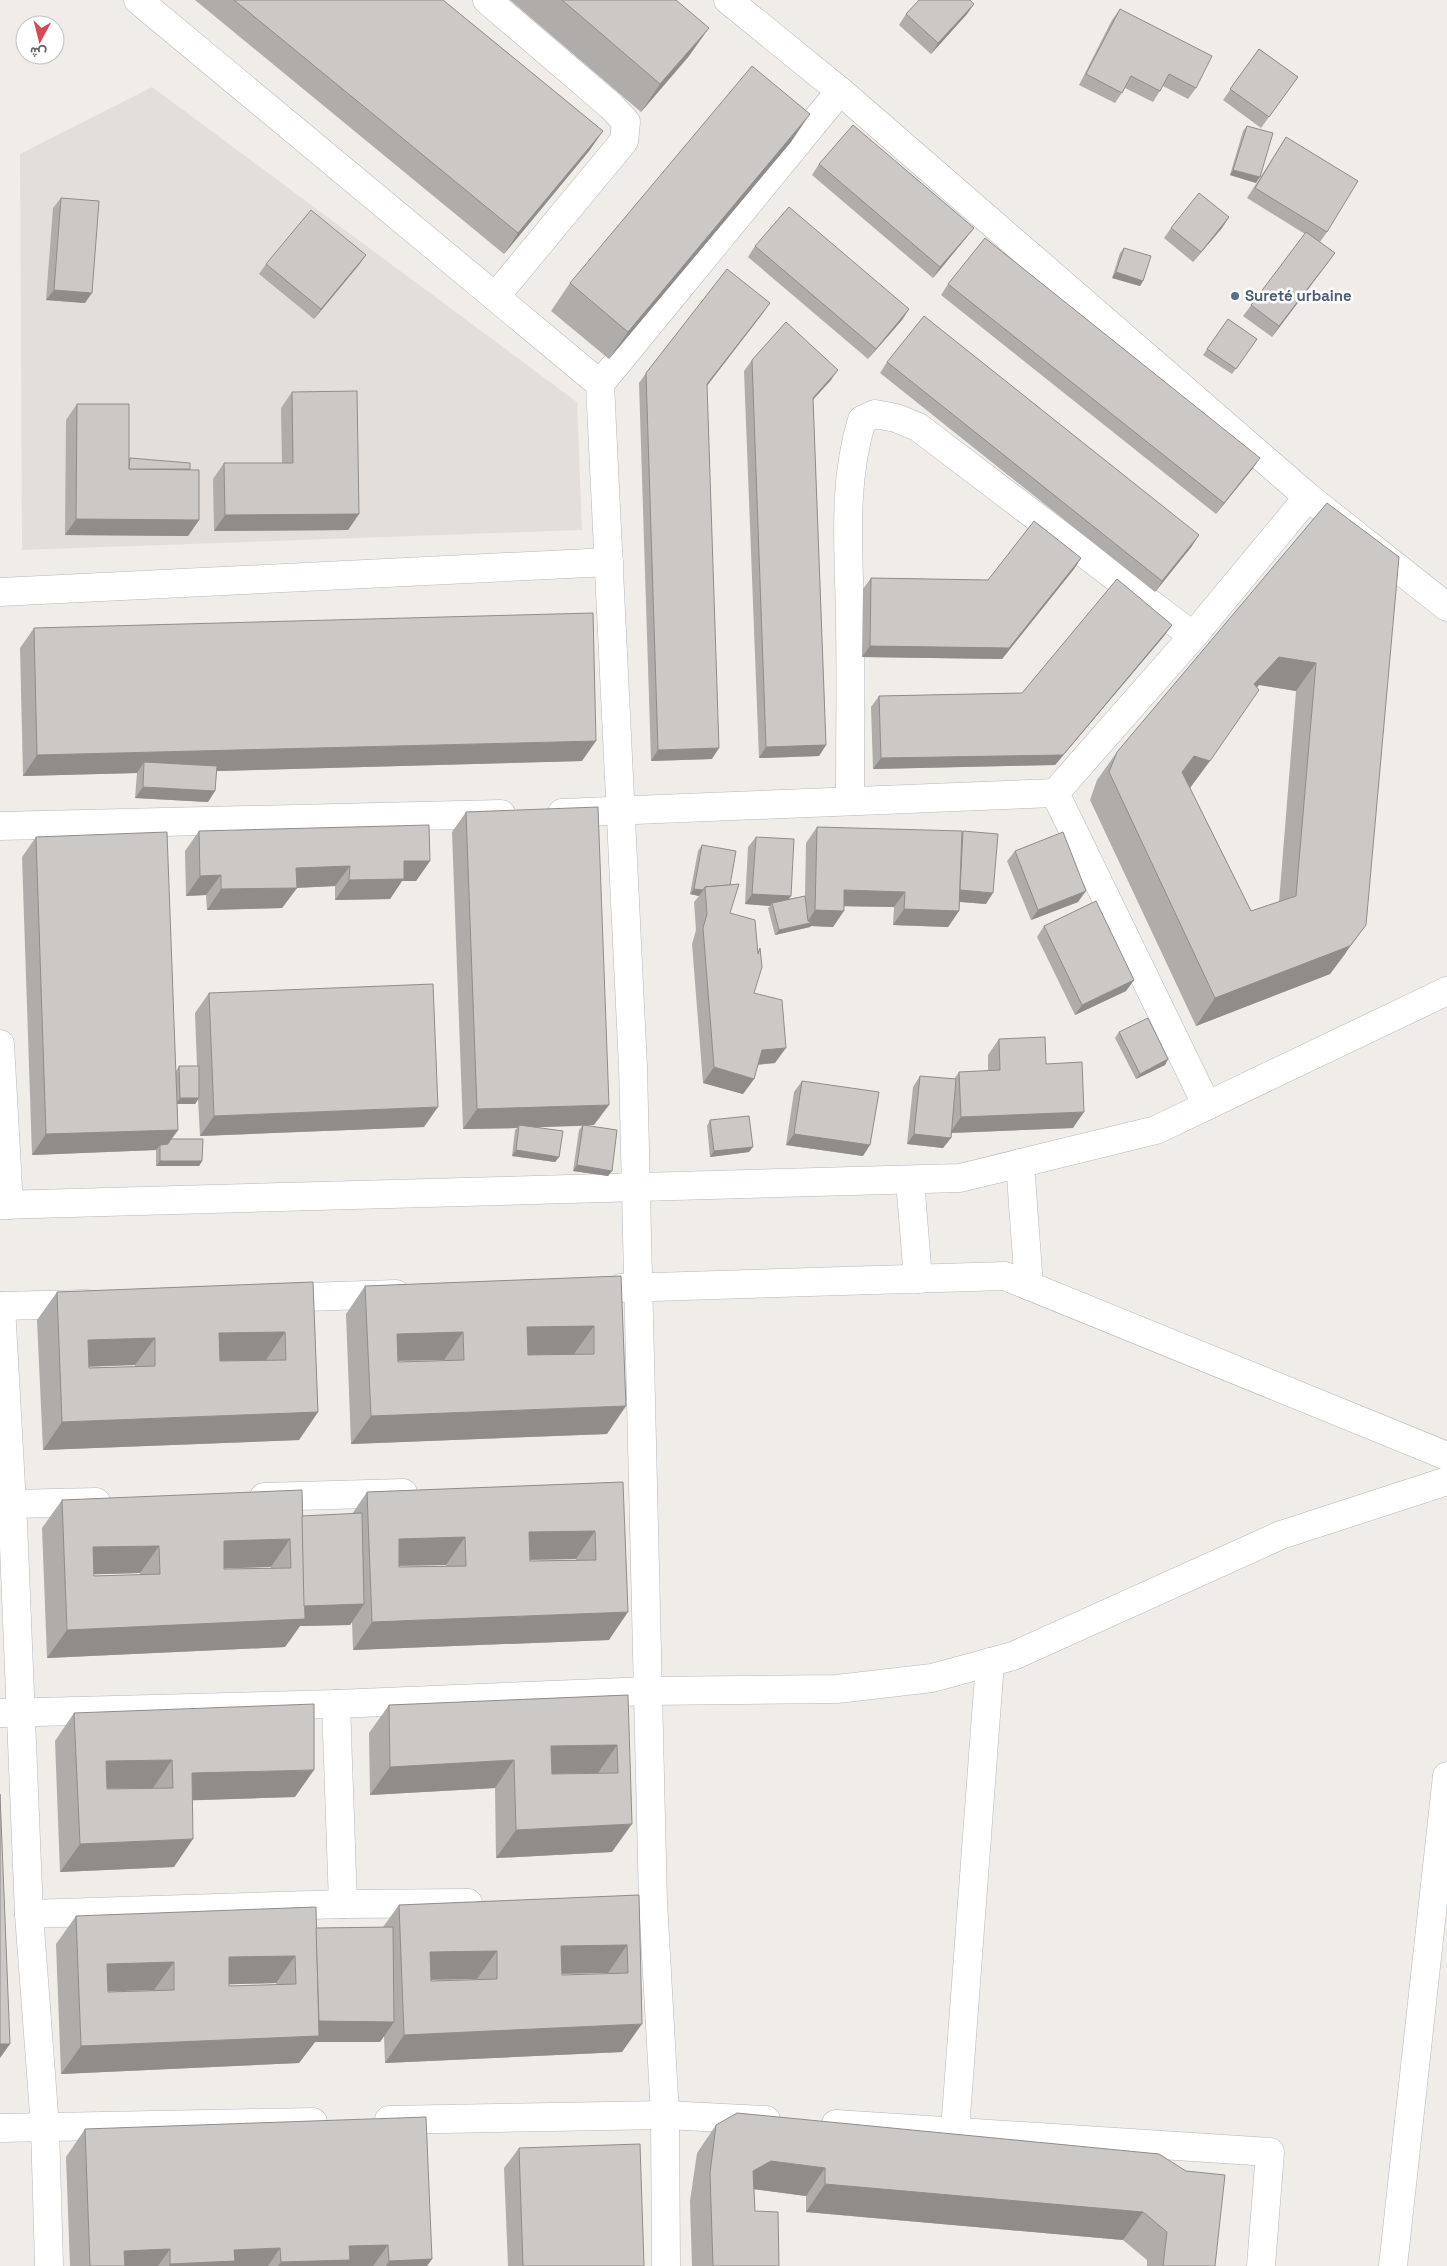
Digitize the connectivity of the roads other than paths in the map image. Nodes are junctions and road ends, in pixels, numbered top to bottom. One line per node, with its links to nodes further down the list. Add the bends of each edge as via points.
1 (138, 0): 5 (street)
2 (487, 0): 5 (street, via 626,122 624,141)
3 (728, 0): 4 (street)
4 (840, 91): 6 (street); 7 (street)
5 (495, 297): 6 (street)
6 (600, 384): 8 (street)
7 (1308, 497): 10 (street); 11 (street)
8 (609, 562): 9 (street); 14 (street)
9 (0, 592)
10 (1447, 607)
11 (1193, 636): 12 (street); 13 (street, via 918,426 875,414 862,420 856,442 847,518)
12 (1055, 794): 13 (street); 18 (street)
13 (850, 801): 14 (street)
14 (620, 811): 15 (street); 21 (street)
15 (0, 826)
16 (1447, 992): 18 (street)
17 (0, 1044): 22 (street)
18 (1207, 1106): 19 (street, via 1156,1130)
19 (1020, 1163): 20 (street, via 960,1178); 24 (street)
20 (910, 1180): 21 (street); 23 (street)
21 (636, 1186): 22 (street); 25 (street)
22 (4, 1205)
23 (918, 1279): 24 (street, via 1005,1276); 25 (street)
24 (1029, 1286): 31 (street)
25 (639, 1287): 26 (street); 33 (street)
26 (599, 1288)
27 (420, 1294): 28 (street)
28 (250, 1299)
29 (110, 1303): 30 (street)
30 (0, 1306): 38 (street)
31 (1447, 1456)
32 (1447, 1480): 39 (street, via 1281,1535 1013,1656)
33 (644, 1486): 34 (street); 40 (street)
34 (615, 1487)
35 (427, 1492): 36 (street)
36 (239, 1498)
37 (121, 1501): 38 (street)
38 (7, 1505): 42 (street)
39 (990, 1662): 40 (street, via 932,1678 837,1689); 52 (street)
40 (648, 1691): 41 (street); 47 (street, via 643,1902)
41 (336, 1704): 42 (street); 45 (street)
42 (10, 1712): 46 (street)
43 (1447, 1776): 56 (street)
44 (493, 1903): 45 (street)
45 (344, 1904): 46 (street)
46 (30, 1914): 50 (street)
47 (665, 2115): 49 (street); 52 (street); 54 (street)
48 (335, 2121): 50 (street)
49 (365, 2121)
50 (45, 2127): 51 (street); 53 (street)
51 (0, 2128)
52 (955, 2130): 55 (street, via 1270,2152)
53 (49, 2266)
54 (666, 2266)
55 (1261, 2266)
56 (1393, 2266)

